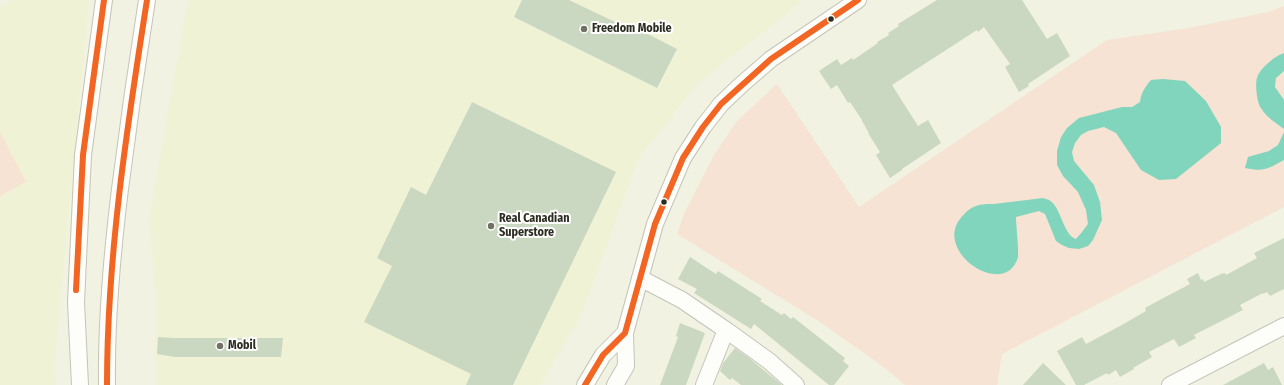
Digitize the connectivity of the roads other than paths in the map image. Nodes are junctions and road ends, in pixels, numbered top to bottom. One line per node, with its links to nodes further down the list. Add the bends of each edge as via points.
1 (104, 0): 8 (street, via 83,155 76,302)
2 (146, 0): 9 (street, via 130,103 112,254 106,351)
3 (858, 0): 4 (street, via 771,60 721,104 683,158 655,224)
4 (640, 278): 6 (street, via 682,300); 7 (street)
5 (1284, 327): 14 (street)
6 (726, 330): 12 (street); 13 (street, via 769,361)
7 (625, 333): 10 (street, via 603,355); 11 (street, via 626,366)
8 (80, 385)
9 (107, 385)
10 (585, 385)
11 (615, 385)
12 (704, 385)
13 (796, 385)
14 (1170, 385)

